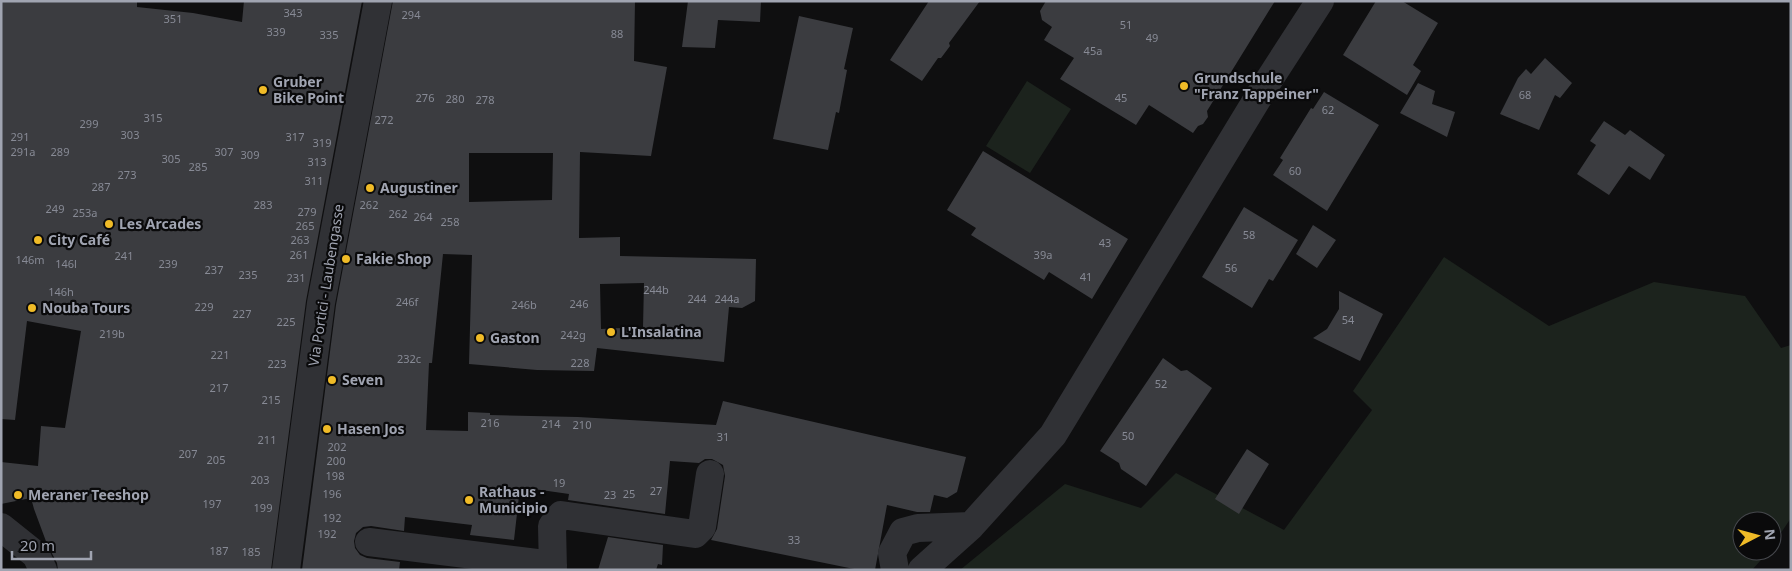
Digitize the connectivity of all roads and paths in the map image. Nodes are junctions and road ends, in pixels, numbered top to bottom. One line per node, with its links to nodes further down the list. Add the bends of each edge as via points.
1 (378, 1): 9 (street, Via Portici - Laubengasse, via 321,303)
2 (1320, 1): 5 (street, via 1053,435)
3 (710, 474): 7 (street, via 702,526 694,534 562,515 552,526)
4 (1, 526): 8 (street, via 36,555)
5 (971, 526): 10 (street, via 918,528 903,532 892,553); 11 (street)
6 (369, 542): 7 (street)
7 (553, 568)
8 (43, 570)
9 (286, 570)
10 (895, 570)
11 (922, 570)

